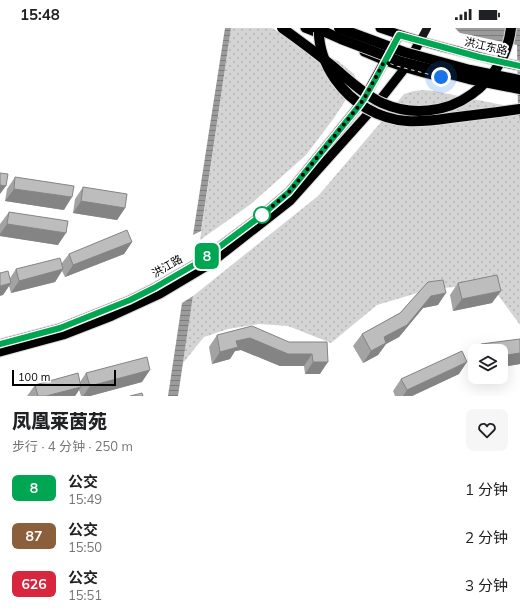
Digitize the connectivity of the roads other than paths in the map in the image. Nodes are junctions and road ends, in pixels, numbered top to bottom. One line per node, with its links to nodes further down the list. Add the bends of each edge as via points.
1 (282, 28): 7 (highway, bridge, via 365,93 382,103 417,112 449,106 464,100 480,88 501,60)
2 (306, 28): 10 (main road)
3 (317, 28): 14 (highway, bridge, via 399,61); 15 (highway, bridge, via 320,47 330,71 342,88 368,110 380,115 391,119 424,121)
4 (339, 28): 13 (highway, bridge, via 404,52 470,70)
5 (380, 28): 8 (main road, 洪江东路)
6 (427, 28): 9 (main road)
7 (511, 28)
8 (401, 32): 9 (main road, 洪江东路); 10 (main road, 洪江路)
9 (420, 41): 11 (main road, 洪江东路); 12 (main road, 洪江路)
10 (384, 62): 12 (main road); 16 (main road, 洪江路, via 364,99 289,192 206,257 130,300 60,328)
11 (518, 65)
12 (405, 68): 14 (main road); 17 (main road, 洪江路, via 376,105 290,202 207,266 160,294 112,316 63,336)
13 (520, 80)
14 (518, 91)
15 (520, 109)
16 (0, 344)
17 (0, 352)

